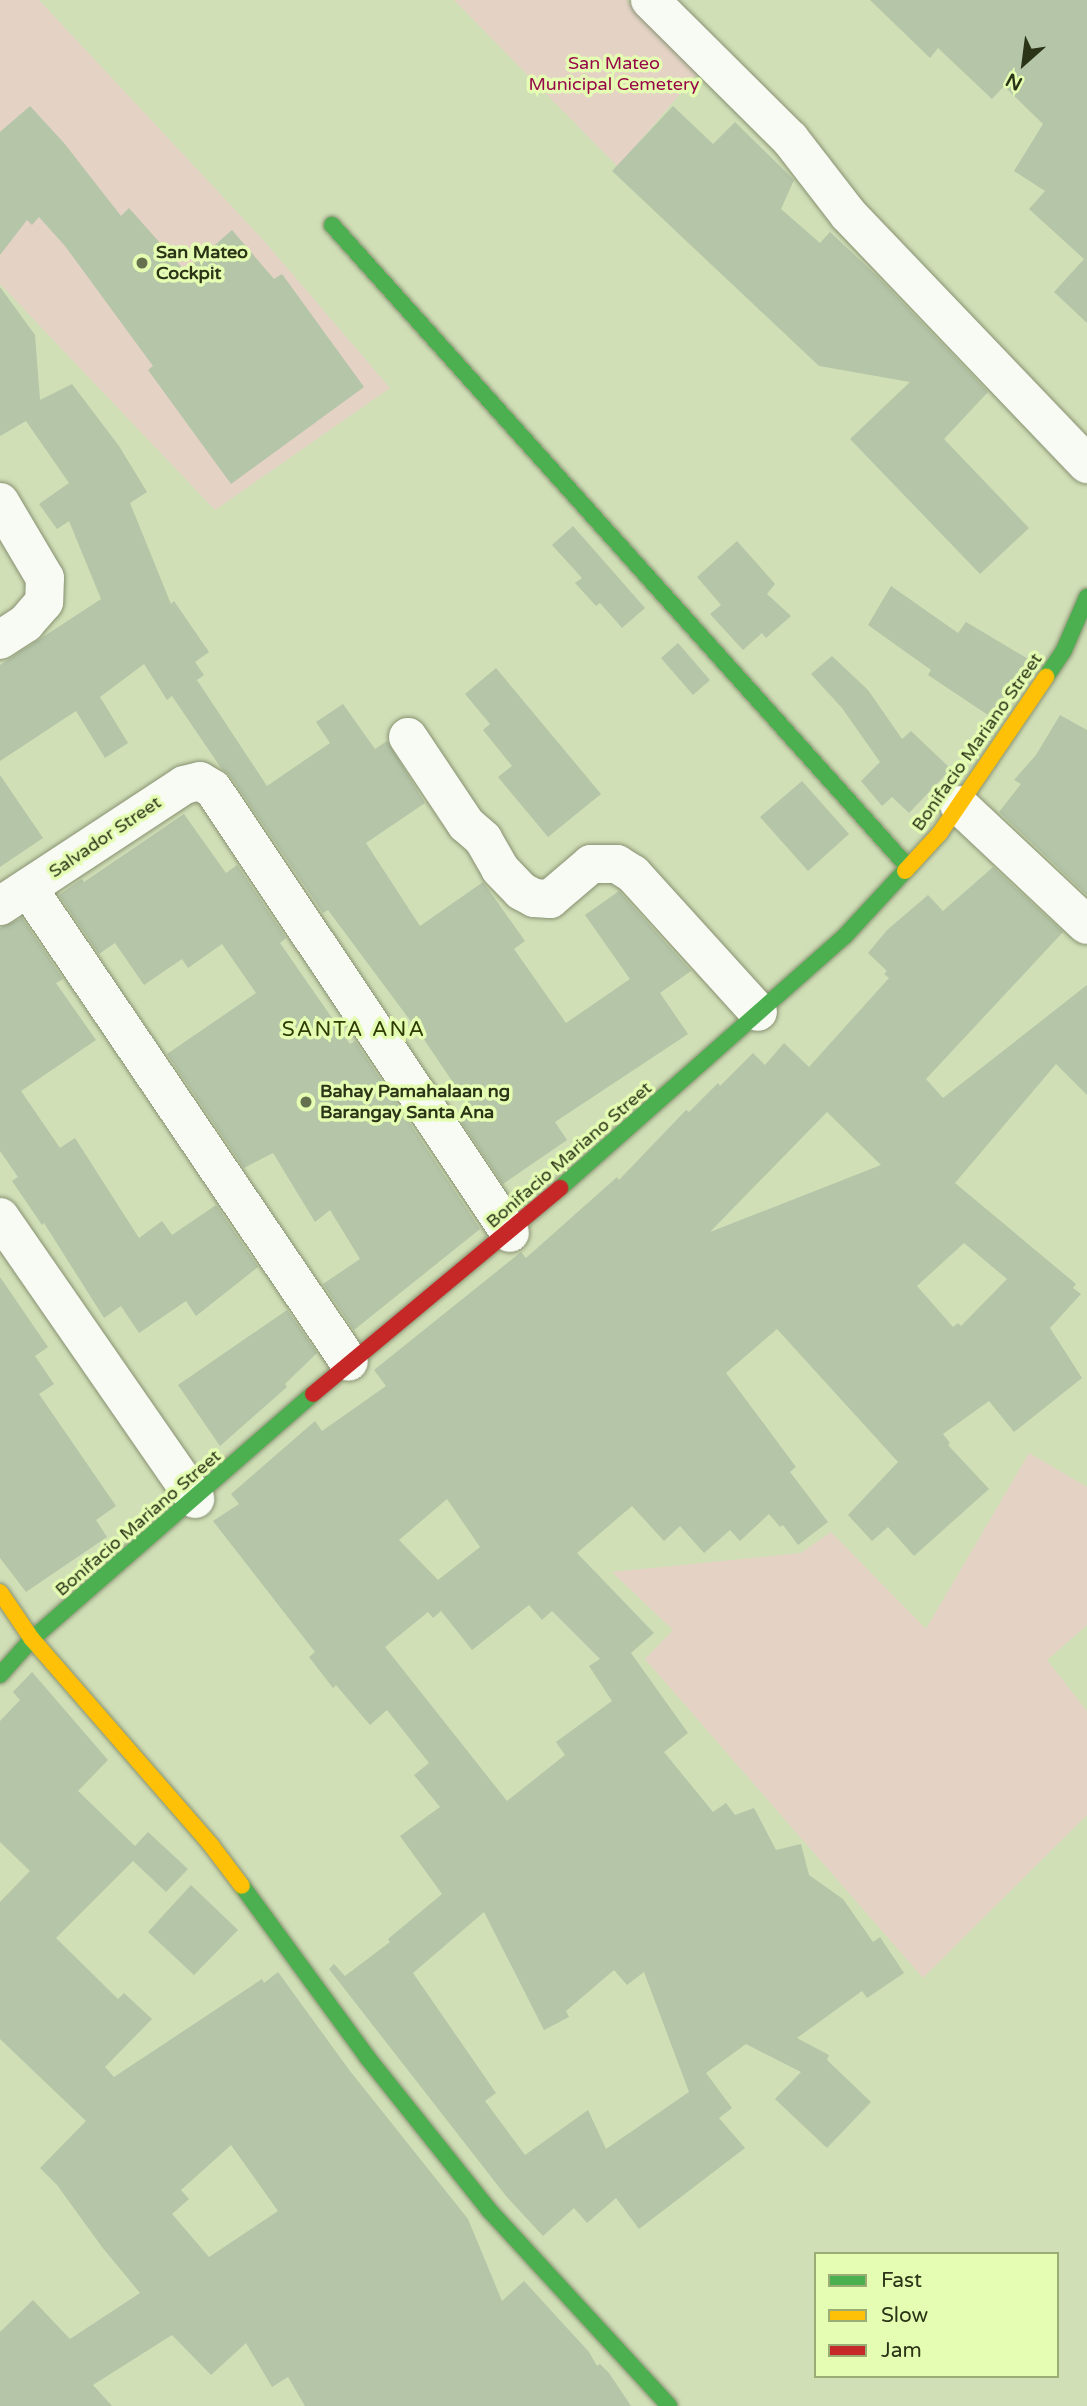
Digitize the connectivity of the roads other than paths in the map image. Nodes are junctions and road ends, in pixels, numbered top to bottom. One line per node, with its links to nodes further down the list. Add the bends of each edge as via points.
1 (650, 0): 3 (street, via 790,139 848,214)
2 (332, 225): 9 (street)
3 (1087, 464)
4 (0, 502): 6 (street, via 45,578 44,602 26,623)
5 (1087, 597): 8 (street, Bonifacio Mariano Street, via 1064,650)
6 (0, 640)
7 (408, 737): 12 (street, via 466,824 483,839 500,869 520,891 550,899 591,863 617,864 633,874)
8 (959, 805): 9 (street, Bonifacio Mariano Street); 11 (street)
9 (908, 867): 12 (street, Bonifacio Mariano Street, via 844,936)
10 (14, 897): 14 (street, Salvador Street, via 184,785 200,781 213,789); 15 (street)
11 (1087, 925)
12 (758, 1013): 14 (street, Bonifacio Mariano Street)
13 (0, 1217): 16 (street)
14 (510, 1233): 15 (street, Bonifacio Mariano Street)
15 (349, 1362): 16 (street, Bonifacio Mariano Street)
16 (195, 1499): 18 (street, Bonifacio Mariano Street)
17 (0, 1592): 18 (street)
18 (32, 1639): 19 (street, Bonifacio Mariano Street); 20 (street, via 211,1845 367,2057 489,2210)
19 (0, 1675)
20 (669, 2406)

